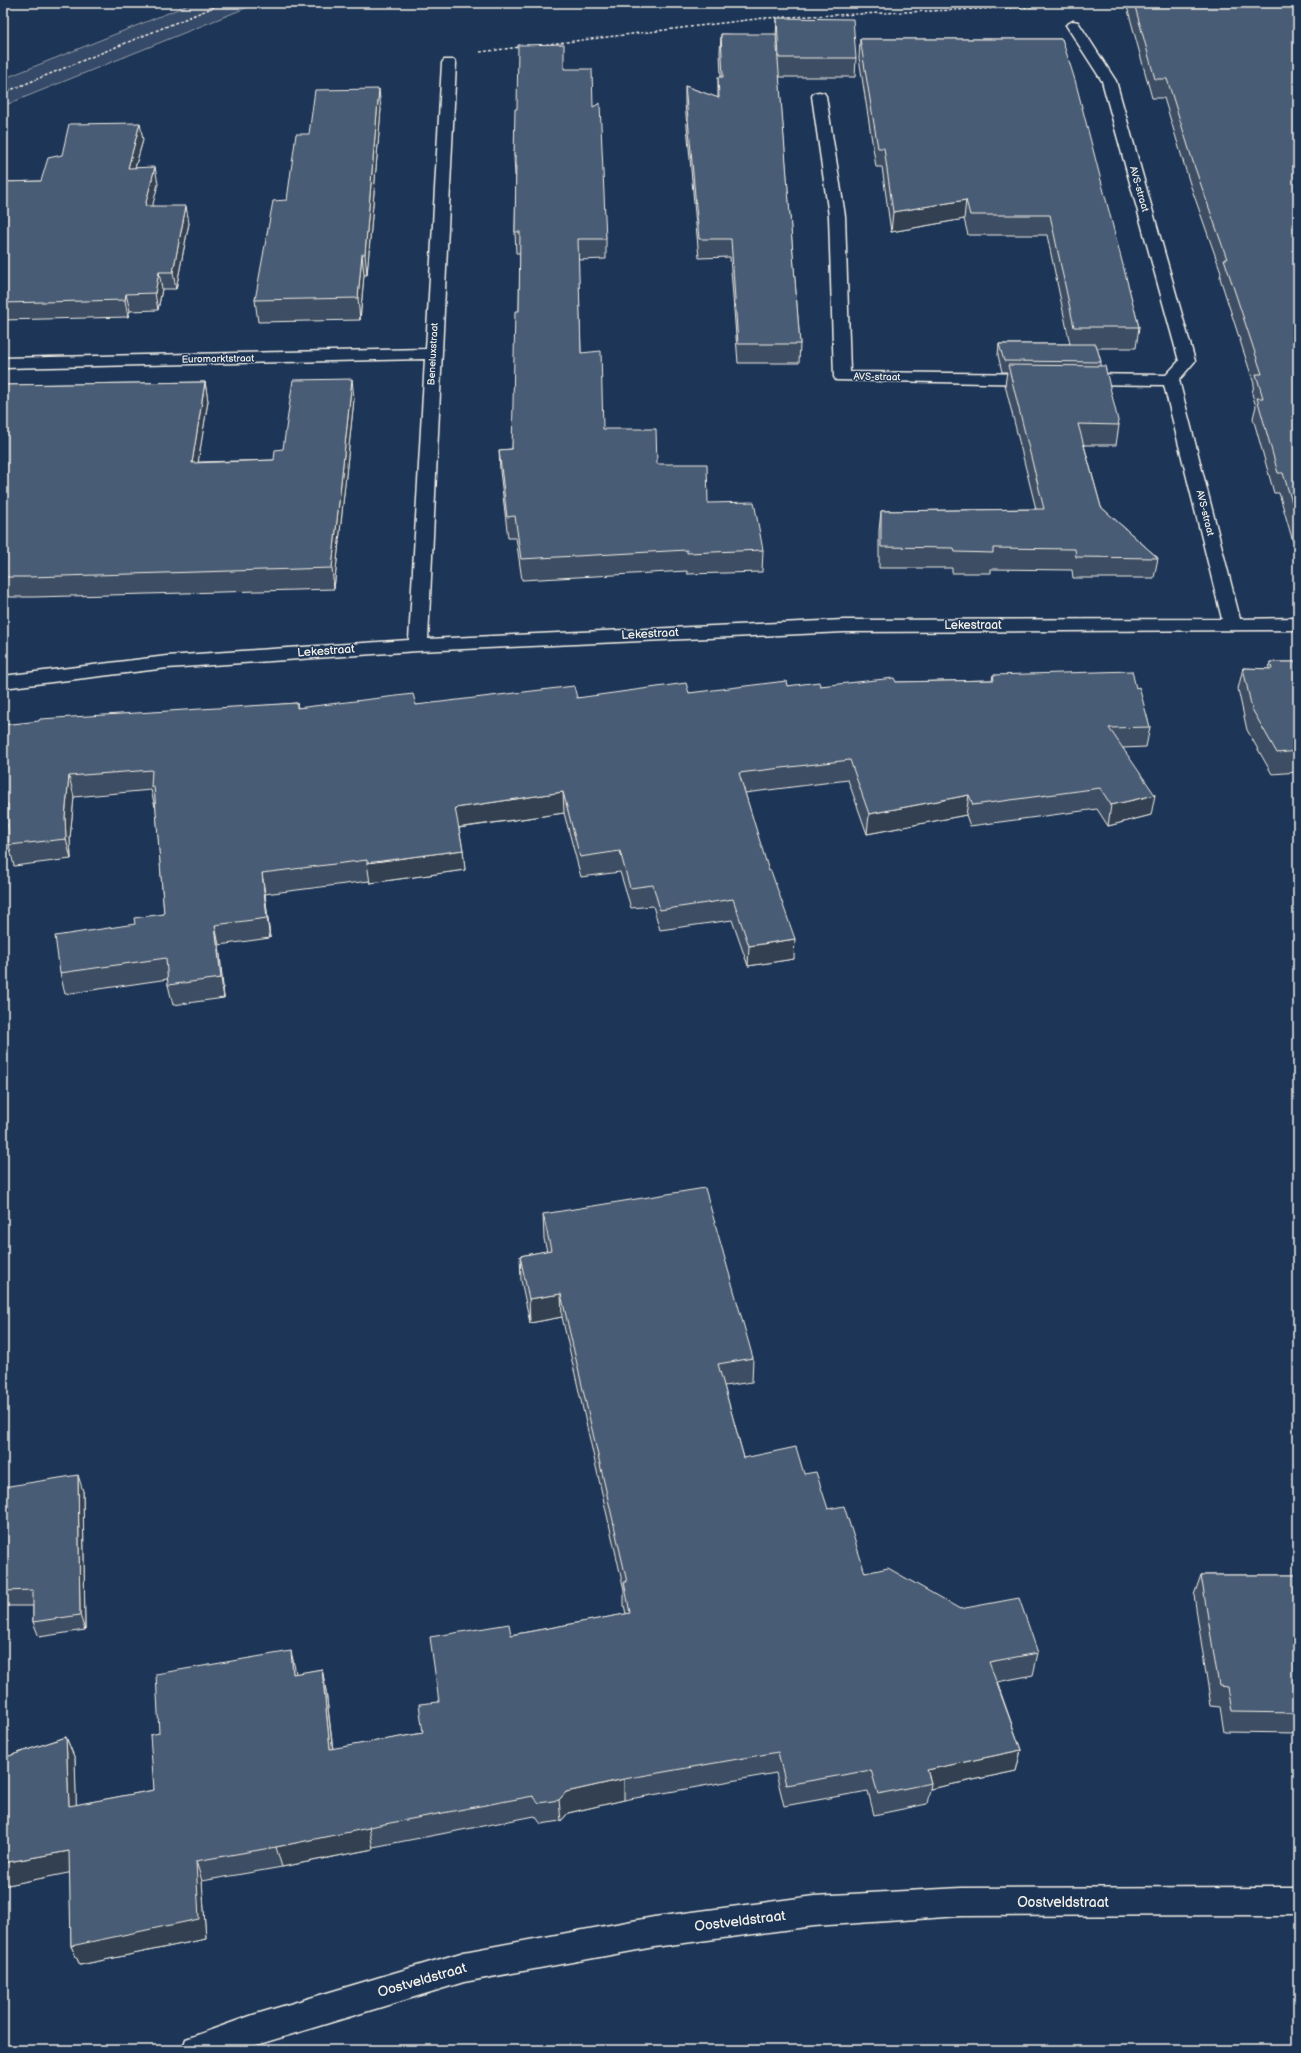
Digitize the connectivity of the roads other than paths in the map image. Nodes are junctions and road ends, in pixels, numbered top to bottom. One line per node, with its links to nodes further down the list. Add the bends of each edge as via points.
1 (1073, 25): 6 (street, AVS-straat, via 1109,81 1187,361)
2 (448, 63): 4 (street, Beneluxstraat)
3 (819, 96): 6 (street, AVS-straat, via 837,216 842,376)
4 (433, 354): 5 (street, Euromarktstraat); 9 (street, Beneluxstraat)
5 (3, 363)
6 (1171, 380): 7 (street, AVS-straat)
7 (1232, 623): 8 (street, Lekestraat); 9 (street, Lekestraat, via 844,626)
8 (1298, 624)
9 (418, 645): 10 (street, Lekestraat, via 167,662)
10 (3, 682)
11 (1298, 1901): 12 (street, Oostveldstraat, via 961,1902 814,1911 654,1932 464,1967 253,2030)
12 (198, 2050)

